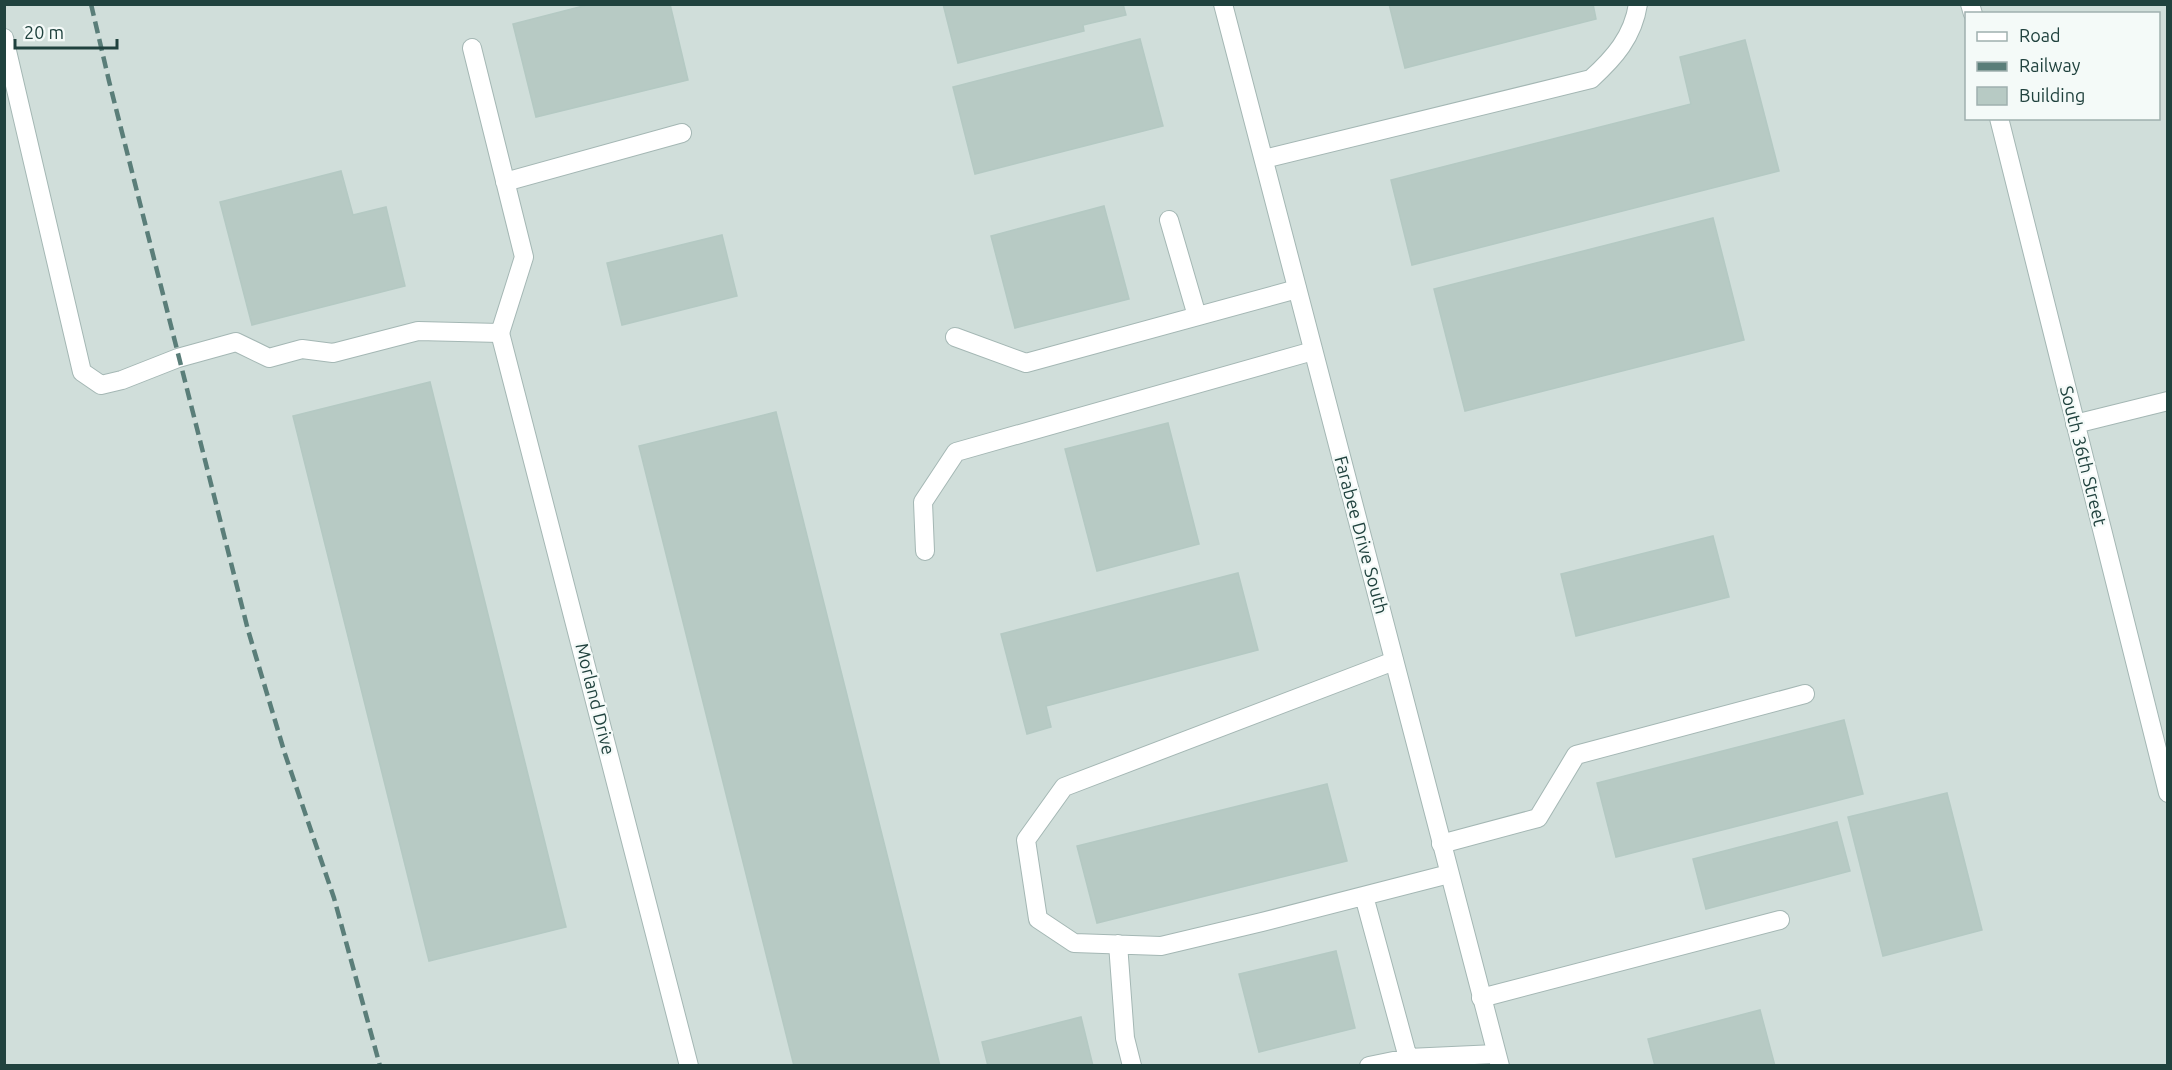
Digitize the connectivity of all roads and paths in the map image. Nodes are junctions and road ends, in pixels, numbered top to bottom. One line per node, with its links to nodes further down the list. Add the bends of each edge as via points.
1 (1223, 4): 7 (street, Farabee Drive South)
2 (1638, 4): 7 (street, via 1636,18 1616,56 1591,79)
3 (4, 38): 12 (street, via 82,372 101,385 236,342 269,358 302,349 333,353 418,331)
4 (472, 48): 8 (street)
5 (1999, 120): 16 (street, South 36th Street)
6 (682, 133): 8 (street)
7 (1264, 159): 10 (street, Farabee Drive South)
8 (505, 182): 12 (street, via 524,257)
9 (1169, 220): 11 (street)
10 (1297, 289): 11 (street); 14 (street, Farabee Drive South)
11 (1197, 316): 13 (street, via 1026,363)
12 (500, 333): 29 (street, Morland Drive)
13 (955, 337)
14 (1313, 351): 17 (street, via 956,452 923,502); 18 (street, Farabee Drive South)
15 (2168, 401): 16 (street)
16 (2075, 424): 20 (street, South 36th Street)
17 (925, 551)
18 (1394, 661): 21 (street, Farabee Drive South); 25 (street, via 1064,787 1026,840 1038,919 1074,943)
19 (1805, 694): 21 (street, via 1576,754 1538,818)
20 (2168, 793)
21 (1441, 844): 22 (street, Farabee Drive South)
22 (1449, 874): 23 (street); 26 (street, Farabee Drive South)
23 (1364, 896): 25 (street, via 1161,946); 27 (street)
24 (1780, 920): 26 (street)
25 (1118, 944): 30 (street, via 1125,1038)
26 (1481, 998): 28 (street, Farabee Drive South)
27 (1408, 1058): 28 (street); 31 (street)
28 (1498, 1060)
29 (689, 1065)
30 (1132, 1065)
31 (1370, 1065)

